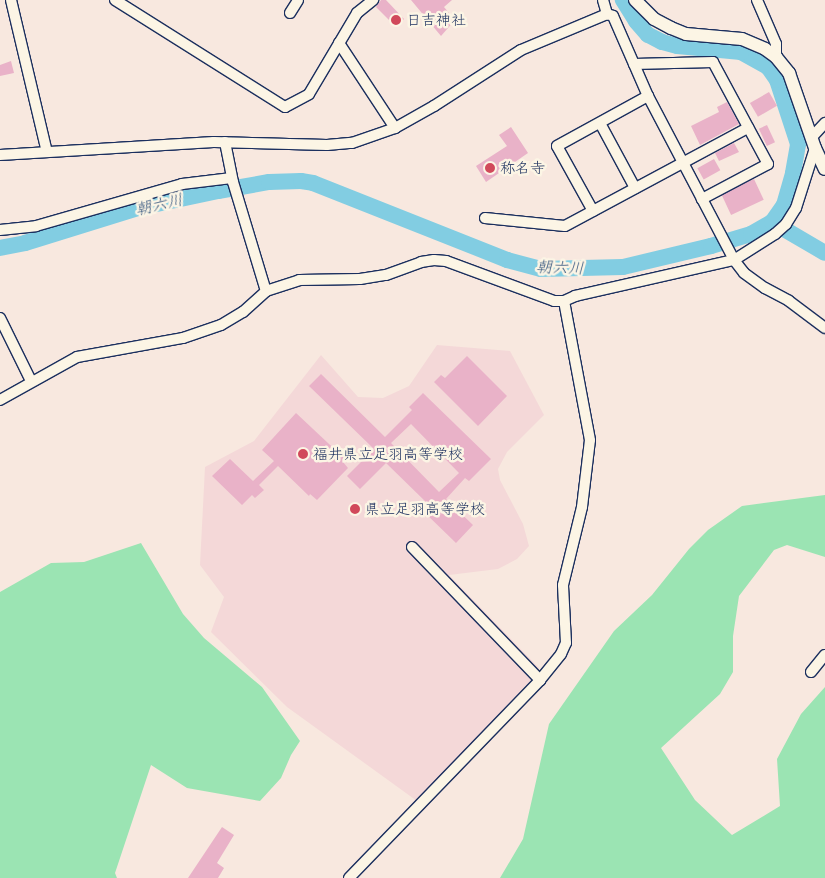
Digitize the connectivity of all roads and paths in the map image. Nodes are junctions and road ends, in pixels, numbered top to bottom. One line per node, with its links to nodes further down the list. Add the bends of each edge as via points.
1 (11, 0): 20 (street)
2 (116, 0): 10 (street, via 285,107 309,94)
3 (298, 0): 8 (street)
4 (373, 0): 10 (street, via 358,13)
5 (603, 0): 9 (street)
6 (635, 0): 11 (main road, via 654,19 671,28 686,34 742,39)
7 (757, 0): 11 (street, via 776,44)
8 (290, 13)
9 (606, 14): 12 (street, via 613,16); 16 (street, via 521,50)
10 (339, 43): 16 (street)
11 (776, 57): 19 (main road, via 789,73)
12 (634, 64): 13 (street); 17 (street, via 713,62)
13 (648, 96): 14 (street); 22 (street)
14 (600, 123): 25 (street); 27 (street, via 557,146)
15 (825, 124): 19 (street)
16 (395, 128): 18 (street, via 352,143)
17 (748, 128): 22 (street); 26 (street, via 768,164)
18 (225, 142): 20 (street); 24 (street)
19 (813, 143): 23 (main road); 30 (street, via 796,208 786,224 775,234)
20 (46, 152): 21 (street)
21 (0, 155)
22 (682, 163): 25 (street); 26 (street)
23 (825, 169)
24 (233, 180): 29 (street, via 182,184 36,226); 31 (street)
25 (635, 188): 27 (street)
26 (702, 199): 30 (street)
27 (593, 211): 28 (street, via 565,226)
28 (485, 218)
29 (0, 230)
30 (732, 257): 32 (street); 34 (street, via 744,273)
31 (266, 291): 32 (street, via 299,280 360,279 386,275 434,260 554,301); 35 (street, via 243,312 220,325 183,338 77,357)
32 (564, 301): 40 (street, via 590,440 575,542 562,585 566,642 561,654)
33 (0, 318): 35 (street)
34 (825, 328)
35 (31, 380): 36 (street)
36 (0, 400)
37 (412, 546): 40 (street)
38 (825, 655): 39 (street)
39 (810, 672)
40 (540, 680): 41 (street)
41 (349, 878)

